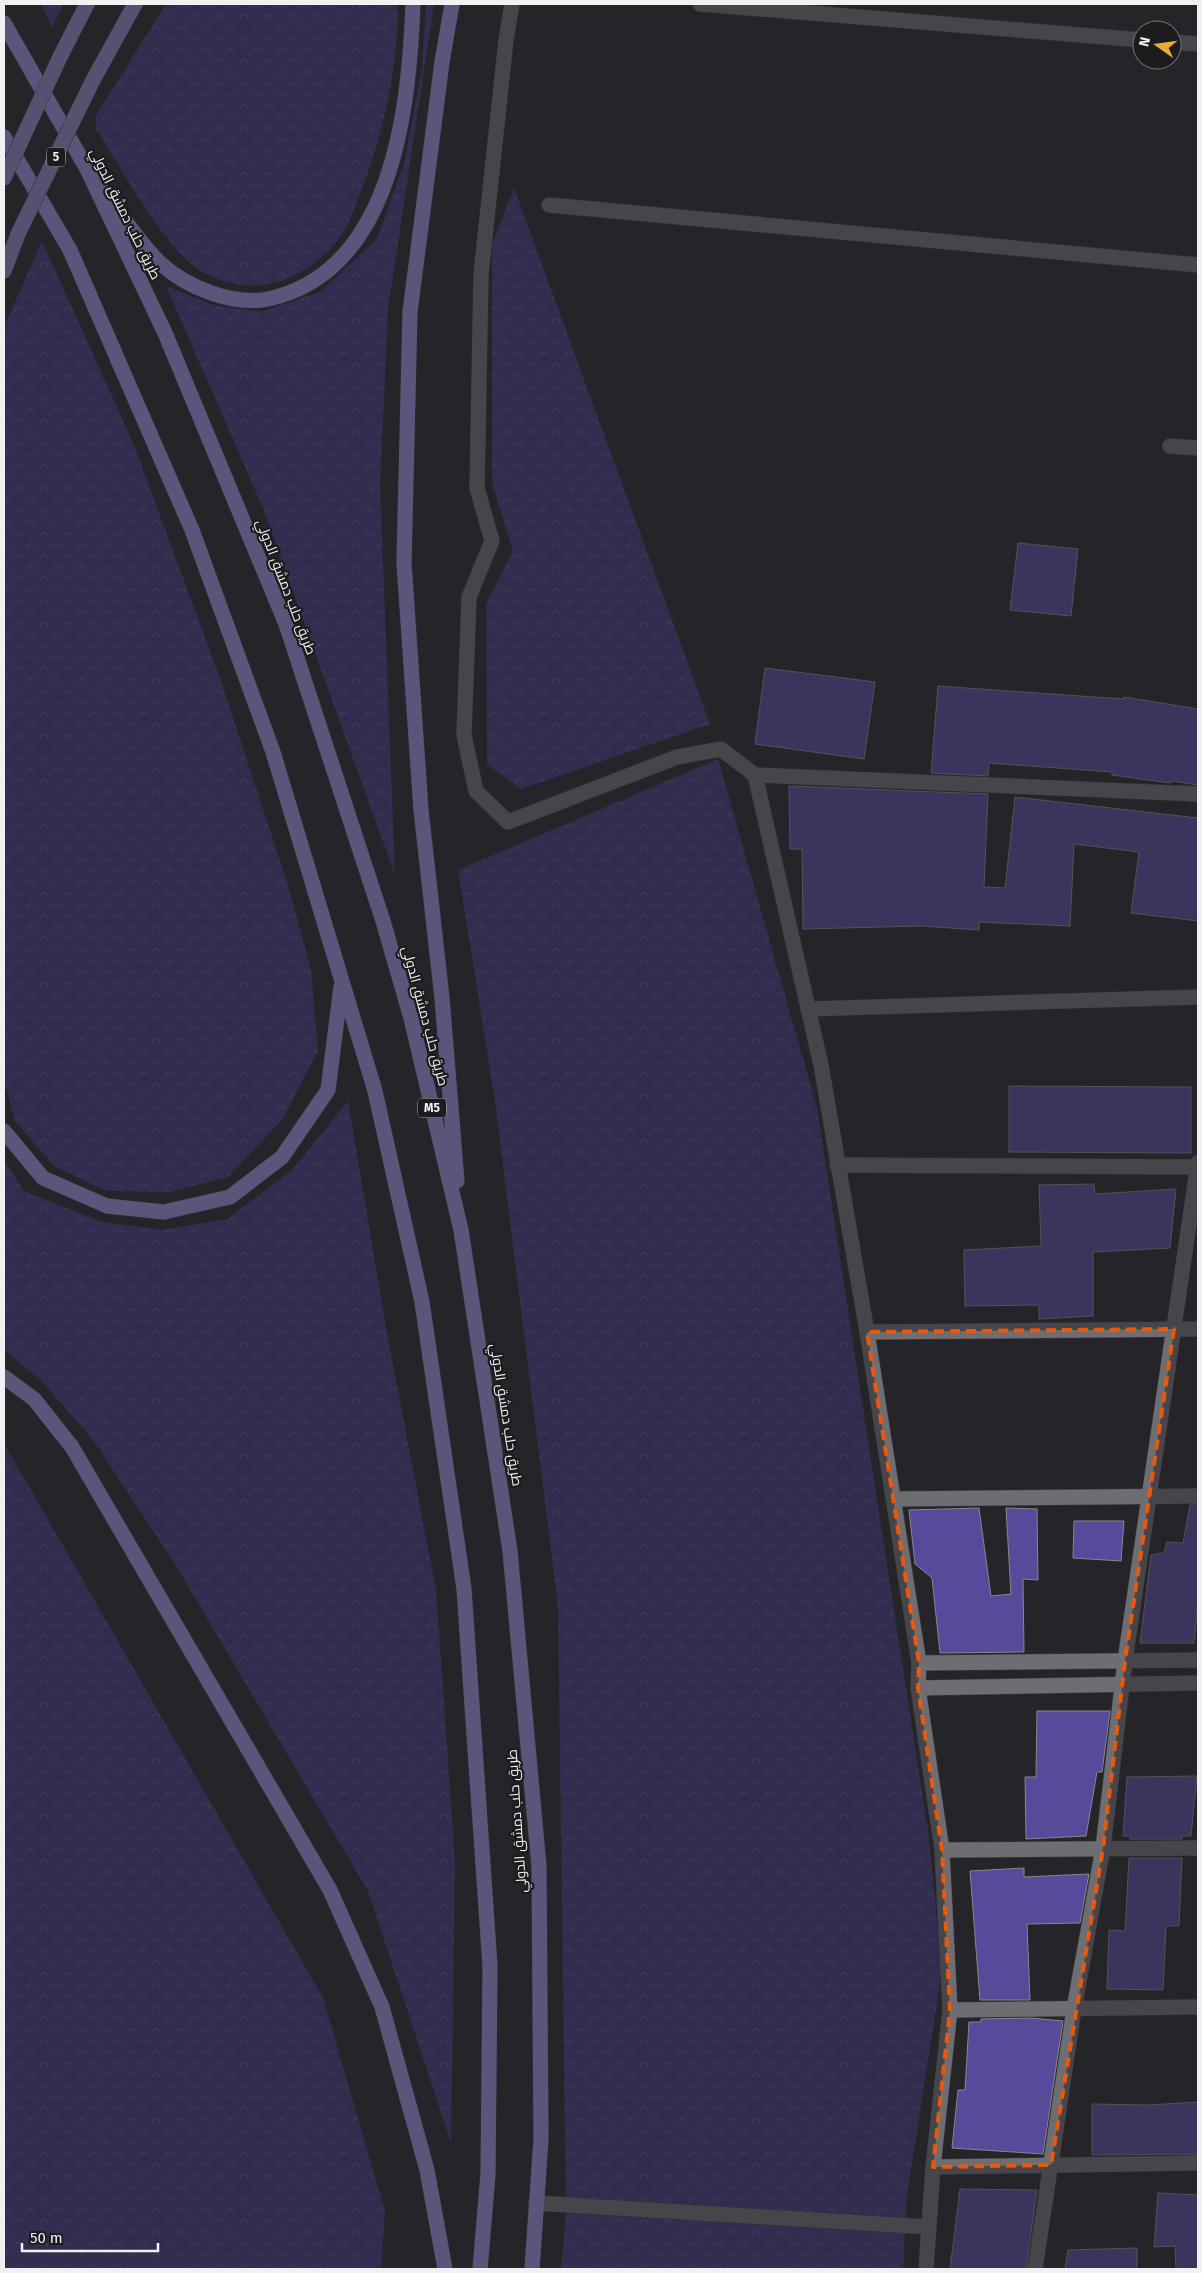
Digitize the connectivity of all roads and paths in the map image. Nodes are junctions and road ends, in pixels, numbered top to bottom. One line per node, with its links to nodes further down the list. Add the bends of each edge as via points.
1 (87, 4): 13 (highway, bridge)
2 (135, 4): 16 (highway, 5, bridge, via 93,80 18,234)
3 (413, 4): 12 (highway, via 402,120 384,185 353,246 332,268 309,285 258,301 238,300 185,282 160,263)
4 (452, 4): 28 (highway, via 410,312 404,563 421,810 442,998)
5 (512, 4): 19 (street, via 481,274 477,488 492,541 469,597 464,735 476,791 508,822 677,757 721,749)
6 (700, 4): 8 (street)
7 (4, 23): 12 (highway, طريق حلب دمشق الدولي / M5)
8 (1132, 39)
9 (1182, 43): 10 (street)
10 (1198, 44)
11 (4, 138): 21 (highway, via 70,250 192,530 273,752)
12 (87, 169): 28 (highway, طريق حلب دمشق الدولي / M5, via 164,334 286,624 383,921 408,1009)
13 (4, 178)
14 (549, 205): 15 (street)
15 (1198, 265)
16 (4, 271)
17 (1170, 446): 18 (street)
18 (1198, 448)
19 (755, 775): 20 (street); 23 (street)
20 (1198, 794)
21 (342, 980): 24 (highway, via 328,1090 282,1157 230,1197 164,1212 107,1206 43,1178); 54 (highway, via 375,1091 422,1302 464,1589 490,1966 488,2174)
22 (1198, 997): 23 (street)
23 (808, 1009): 26 (street, via 821,1065)
24 (4, 1131)
25 (1198, 1163): 27 (street)
26 (837, 1165): 27 (street); 31 (street)
27 (1198, 1167): 29 (street)
28 (461, 1230): 51 (highway, طريق حلب دمشق الدولي / M5, via 510,1551 539,1866 541,2139)
29 (1174, 1329): 30 (street); 31 (street); 34 (street)
30 (1198, 1329)
31 (867, 1332): 35 (street)
32 (4, 1377): 53 (highway, via 34,1398 72,1447 330,1890 382,2007 427,2170)
33 (1198, 1496): 34 (street)
34 (1149, 1497): 35 (street); 37 (street)
35 (893, 1499): 38 (street)
36 (1198, 1660): 37 (street)
37 (1125, 1661): 38 (street); 39 (street)
38 (918, 1663): 41 (street)
39 (1124, 1683): 40 (street); 41 (street); 42 (street)
40 (1198, 1683)
41 (918, 1688): 44 (street)
42 (1103, 1848): 43 (street); 44 (street); 46 (street)
43 (1198, 1848)
44 (942, 1850): 47 (street)
45 (1198, 2007): 46 (street)
46 (1074, 2009): 47 (street); 49 (street)
47 (950, 2010): 50 (street)
48 (1198, 2163): 49 (street)
49 (1051, 2165): 50 (street); 57 (street)
50 (933, 2167): 52 (street)
51 (536, 2203): 52 (street); 55 (highway, طريق حلب دمشق الدولي / M5)
52 (929, 2227): 56 (street)
53 (445, 2269)
54 (480, 2269)
55 (532, 2269)
56 (926, 2269)
57 (1035, 2269)

